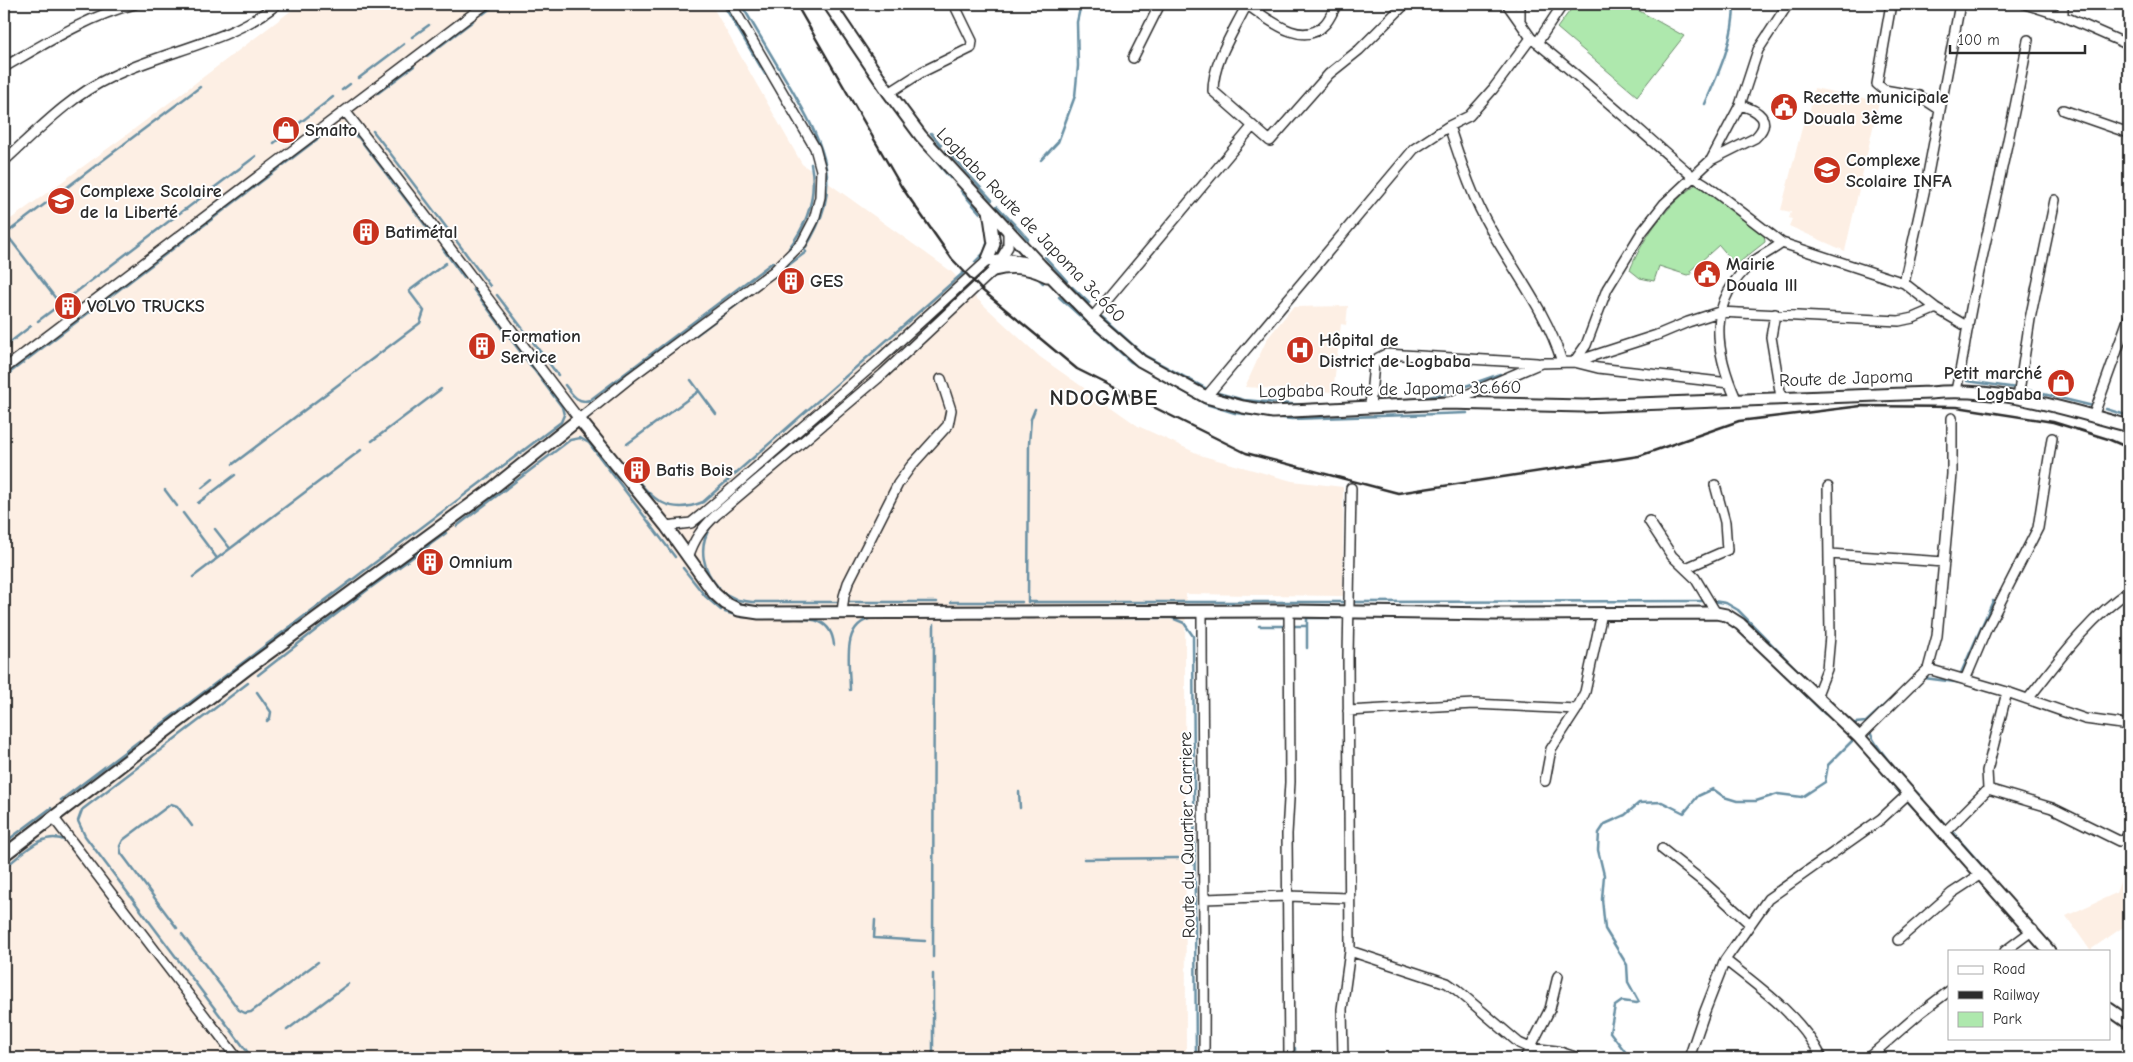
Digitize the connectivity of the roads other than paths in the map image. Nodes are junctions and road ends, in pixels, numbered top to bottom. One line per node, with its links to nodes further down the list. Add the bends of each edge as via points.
1 (135, 4): 25 (street, via 76,27)
2 (277, 4): 35 (street, via 247,25 210,41 155,58 94,86)
3 (486, 4): 30 (street)
4 (730, 4): 67 (street, via 815,148 820,170 820,197 814,220 802,242 774,271)
5 (830, 4): 26 (main road, Logbaba Route de Japoma 3c.660)
6 (954, 4): 26 (street, via 972,41 972,48 922,72)
7 (1160, 4): 24 (street)
8 (1246, 4): 9 (street, via 1282,28 1300,34 1314,32 1325,24); 32 (street, via 1218,63 1213,92)
9 (1337, 4)
10 (1405, 4): 32 (street, via 1359,50 1329,74 1270,141)
11 (1507, 4): 20 (street)
12 (1520, 4): 20 (street)
13 (1563, 4): 21 (street)
14 (1788, 4): 27 (street, via 1758,50)
15 (1891, 4): 28 (street, via 1877,84 1884,90 1919,96)
16 (1960, 4): 28 (street)
17 (2026, 4): 19 (street)
18 (2063, 4): 19 (street)
19 (2063, 16): 23 (street)
20 (1520, 20): 21 (street)
21 (1534, 40): 31 (street, via 1470,116); 36 (street, via 1596,90)
22 (2028, 40): 51 (street)
23 (2129, 45)
24 (1132, 58)
25 (4, 65)
26 (889, 93): 38 (main road, Logbaba Route de Japoma 3c.660, via 921,136)
27 (1740, 105): 34 (street); 34 (street, via 1759,112 1763,119 1761,133)
28 (1939, 109): 45 (street)
29 (2063, 110): 33 (street)
30 (345, 111): 55 (street); 67 (street)
31 (1449, 126): 52 (street, via 1471,191 1490,229 1542,314); 59 (street, via 1414,149)
32 (1252, 127): 49 (street)
33 (2129, 133)
34 (1711, 160): 36 (street)
35 (4, 161)
36 (1692, 176): 40 (street); 53 (street, via 1642,232 1607,289 1586,345)
37 (2055, 200): 61 (street, via 2030,319)
38 (989, 210): 39 (main road, Logbaba Route de Japoma 3c.660); 43 (main road, via 994,244)
39 (1008, 230): 41 (street, via 1009,242); 42 (main road, Logbaba Route de Japoma 3c.660)
40 (1782, 244): 45 (street); 47 (street, via 1753,262 1732,285)
41 (1002, 259): 42 (street); 43 (street)
42 (1040, 265): 44 (main road, Logbaba Route de Japoma 3c.660)
43 (990, 266): 44 (main road, via 1021,267); 74 (street, via 706,511 691,523); 76 (street, via 883,374 699,531)
44 (1056, 281): 49 (main road, Logbaba Route de Japoma 3c.660)
45 (1904, 283): 46 (street)
46 (1936, 308): 48 (street, via 1899,321); 51 (street)
47 (1719, 312): 48 (street); 53 (street); 57 (street, via 1719,342)
48 (1774, 314): 60 (street, via 1771,338)
49 (1092, 318): 59 (main road, Logbaba Route de Japoma 3c.660, via 1141,361)
50 (2129, 318): 65 (street)
51 (1968, 327): 58 (street)
52 (1562, 362): 53 (street); 54 (street)
53 (1574, 362): 57 (street, via 1598,368)
54 (1541, 363): 63 (street); 64 (street, via 1386,354 1374,364)
55 (4, 369)
56 (941, 379): 82 (street, via 951,410 948,425 898,484 848,583)
57 (1729, 383): 62 (street)
58 (1956, 390): 60 (main road, Route de Japoma); 61 (main road, Route de Japoma)
59 (1206, 397): 64 (main road, Logbaba Route de Japoma 3c.660, via 1243,408 1273,412)
60 (1781, 397): 62 (main road, Route de Japoma)
61 (2018, 398): 65 (main road, Route de Japoma)
62 (1736, 399): 63 (main road, Logbaba Route de Japoma 3c.660, via 1583,406)
63 (1447, 403): 64 (main road, Logbaba Route de Japoma 3c.660)
64 (1370, 406)
65 (2093, 417): 68 (main road, Route de Japoma)
66 (1952, 418): 77 (street, via 1952,474)
67 (579, 419): 74 (main road); 98 (main road, via 489,492)
68 (2129, 426)
69 (2052, 438): 87 (street, via 2038,528 1986,630)
70 (1715, 485): 78 (street, via 1725,522 1727,550)
71 (1828, 487): 75 (street)
72 (1352, 488): 81 (street)
73 (1650, 521): 78 (street, via 1665,547)
74 (666, 526): 76 (main road)
75 (1830, 554): 77 (street); 89 (street, via 1827,669)
76 (688, 558): 82 (main road, via 714,593 738,610 759,613)
77 (1944, 562): 86 (street, via 1937,636)
78 (1686, 568): 85 (street)
79 (2129, 591): 90 (street, via 2108,606 2080,634)
80 (1289, 611): 81 (main road); 83 (main road); 104 (street)
81 (1350, 611): 84 (main road); 92 (street)
82 (842, 612): 83 (main road)
83 (1202, 612): 106 (street, Route du Quartier Carriere)
84 (1602, 613): 85 (main road); 91 (street, via 1585,692)
85 (1716, 613): 89 (main road, via 1740,624)
86 (1928, 669): 87 (street); 94 (street)
87 (1965, 680): 88 (street)
88 (2007, 692): 90 (street); 96 (street, via 1987,771)
89 (1816, 696): 94 (main road)
90 (2028, 699): 93 (street, via 2092,720)
91 (1577, 709): 92 (street, via 1474,704); 95 (street, via 1551,749)
92 (1348, 710): 105 (street)
93 (2129, 725)
94 (1859, 737): 97 (main road)
95 (1545, 781)
96 (1988, 789): 99 (street, via 2052,808 2119,841 2125,840); 100 (street)
97 (1908, 794): 100 (main road); 107 (street, via 1881,819 1768,899)
98 (53, 818): 102 (main road); 119 (street)
99 (2129, 832)
100 (1944, 833): 103 (main road)
101 (1662, 849): 107 (street)
102 (4, 855)
103 (1981, 874): 108 (main road); 109 (street)
104 (1288, 896): 105 (street); 106 (street); 121 (street)
105 (1349, 898): 112 (street)
106 (1205, 899): 120 (street, Route du Quartier Carriere)
107 (1750, 924): 113 (street)
108 (2033, 930): 110 (street); 111 (main road)
109 (1898, 940)
110 (2006, 950)
111 (2048, 950)
112 (1350, 951): 118 (street, via 1447,983); 122 (street, via 1342,1009)
113 (1725, 960): 125 (street); 126 (street, via 1790,1014)
114 (1558, 976): 118 (street, via 1550,1009)
115 (1948, 992): 127 (street)
116 (2110, 1010): 117 (main road)
117 (2129, 1023)
118 (1530, 1048): 123 (street); 124 (street, via 1557,1051)
119 (237, 1058)
120 (1204, 1058)
121 (1289, 1058)
122 (1343, 1058)
123 (1525, 1058)
124 (1578, 1058)
125 (1690, 1058)
126 (1822, 1058)
127 (1868, 1058)

